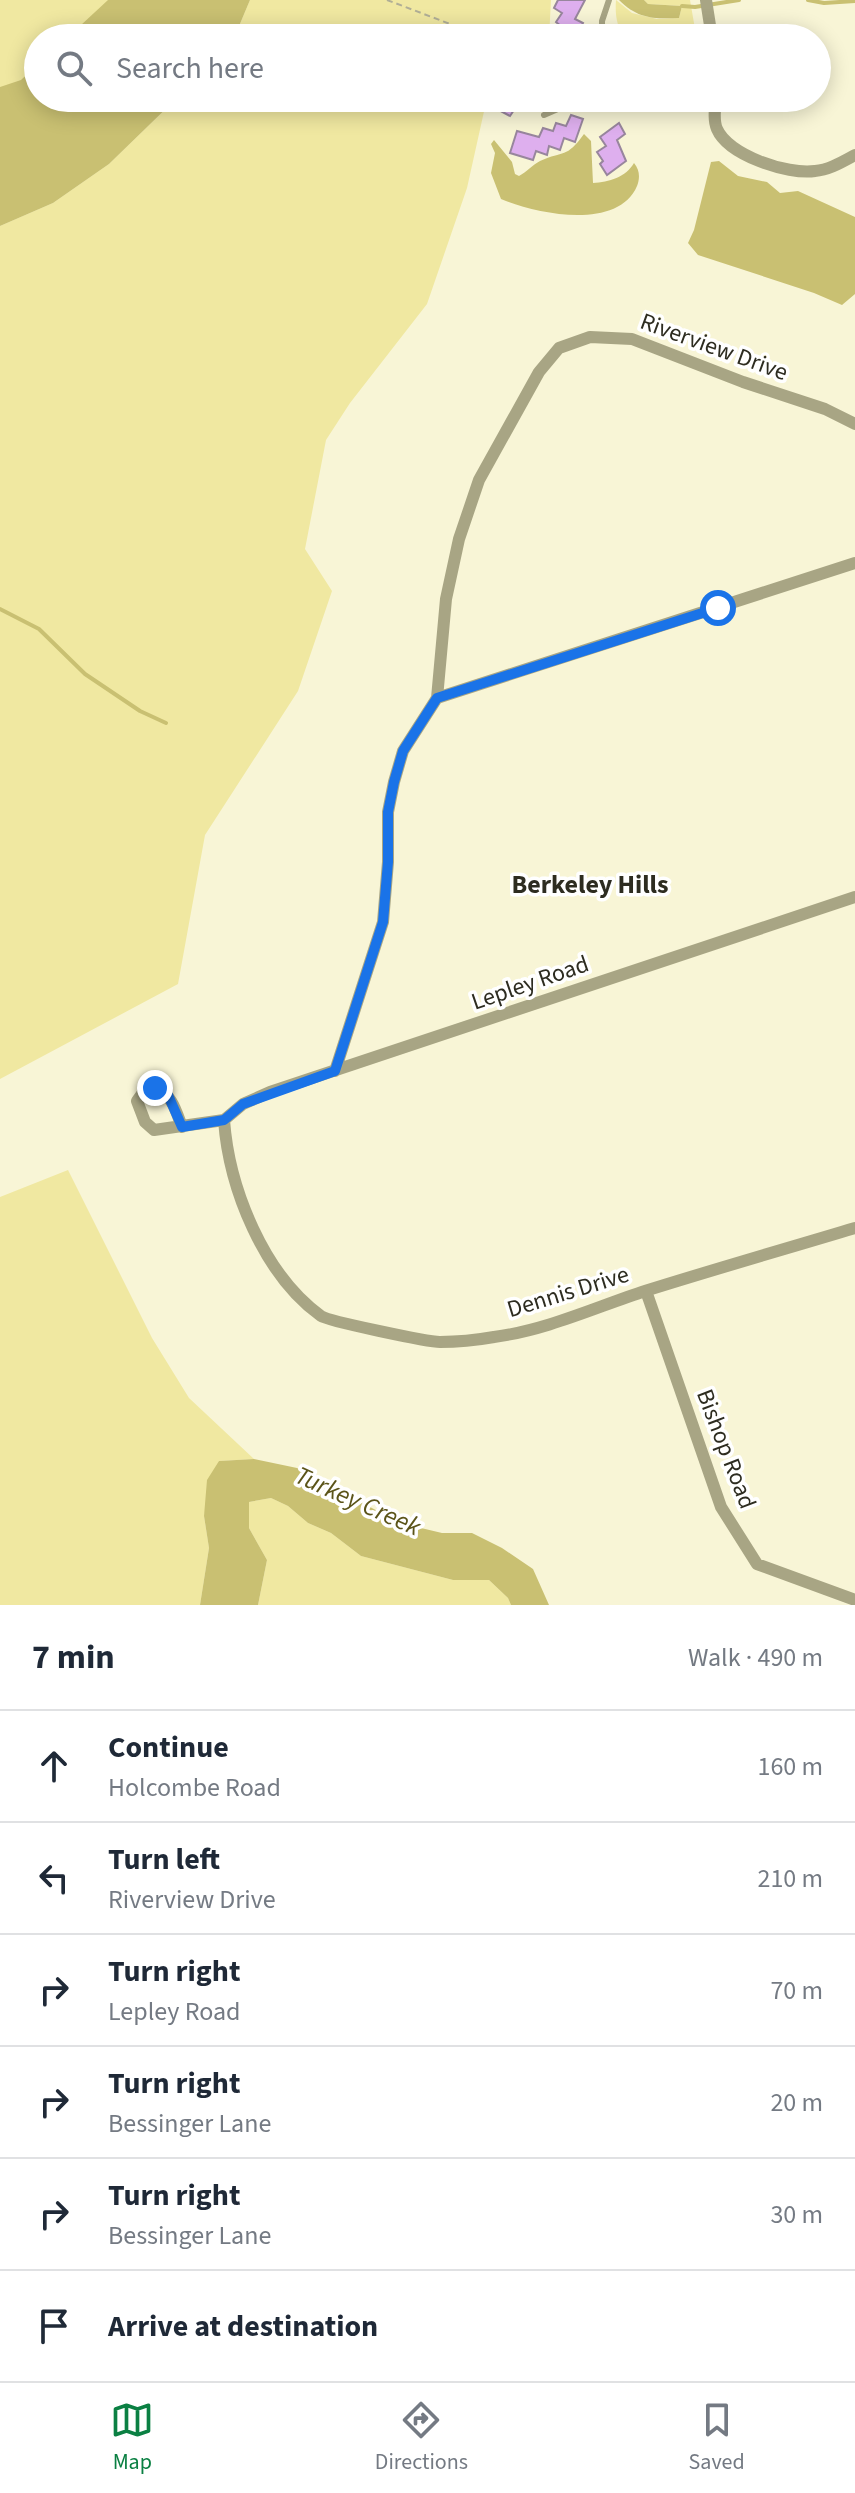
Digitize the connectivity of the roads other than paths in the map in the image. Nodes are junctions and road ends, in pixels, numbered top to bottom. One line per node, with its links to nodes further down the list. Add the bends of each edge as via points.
1 (609, 0): 3 (lane)
2 (706, 0): 4 (street)
3 (602, 24)
4 (710, 24)
5 (551, 112): 7 (lane)
6 (716, 112): 8 (street, via 715,126 725,143 795,172 835,166)
7 (544, 115)
8 (855, 155)
9 (855, 424): 11 (street, Riverview Drive, via 632,339 590,337 559,348 539,372 479,480 446,599)
10 (855, 563): 11 (street)
11 (437, 698): 13 (street, Riverview Drive, via 403,751 394,782 383,922)
12 (855, 897): 13 (street, Lepley Road)
13 (335, 1071): 14 (street, Lepley Road, via 243,1104)
14 (224, 1120): 15 (street); 17 (street, Dennis Drive, via 252,1230 286,1281 323,1318 438,1342 480,1339 540,1328)
15 (182, 1127)
16 (855, 1228): 17 (street, Dennis Drive)
17 (646, 1291): 18 (street, Bishop Road, via 721,1507 757,1564)
18 (855, 1600)

